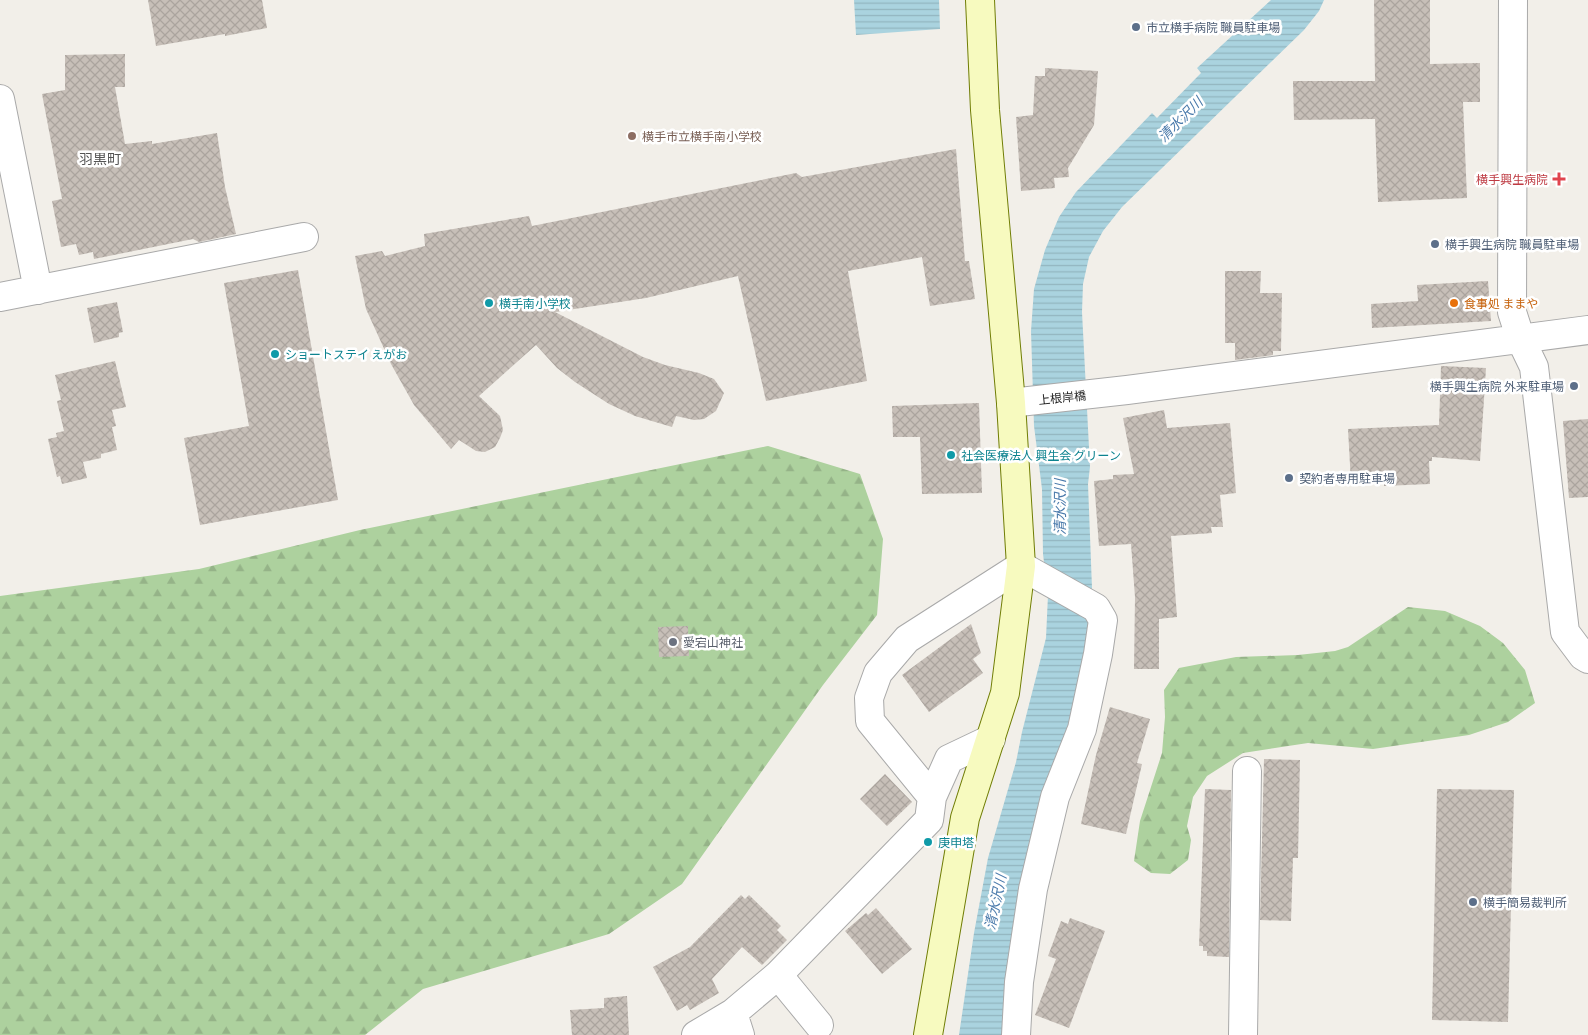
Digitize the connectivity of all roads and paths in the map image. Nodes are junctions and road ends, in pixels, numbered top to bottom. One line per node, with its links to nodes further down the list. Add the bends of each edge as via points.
1 (980, 0): 9 (street, via 985,110)
2 (1513, 0): 8 (street, via 1512,312)
3 (0, 99): 5 (street)
4 (304, 237): 5 (street)
5 (38, 290): 6 (street)
6 (0, 298)
7 (1588, 330): 8 (street, 上根岸橋)
8 (1521, 340): 9 (street, 上根岸橋); 11 (street, via 1534,367 1565,632)
9 (1019, 402): 10 (street)
10 (1029, 571): 12 (street, via 1005,693); 14 (street, via 907,639 878,673 869,698 870,721); 20 (street, via 1101,607 1098,654 1082,728 1056,797 1033,889 1019,982)
11 (1588, 659)
12 (991, 739): 14 (street, via 950,759); 19 (street, via 965,818)
13 (1248, 770): 21 (street)
14 (932, 797): 15 (street, via 930,820)
15 (778, 976): 16 (street); 17 (street)
16 (736, 1024): 18 (street)
17 (819, 1025)
18 (696, 1035)
19 (928, 1035)
20 (1016, 1035)
21 (1243, 1035)

